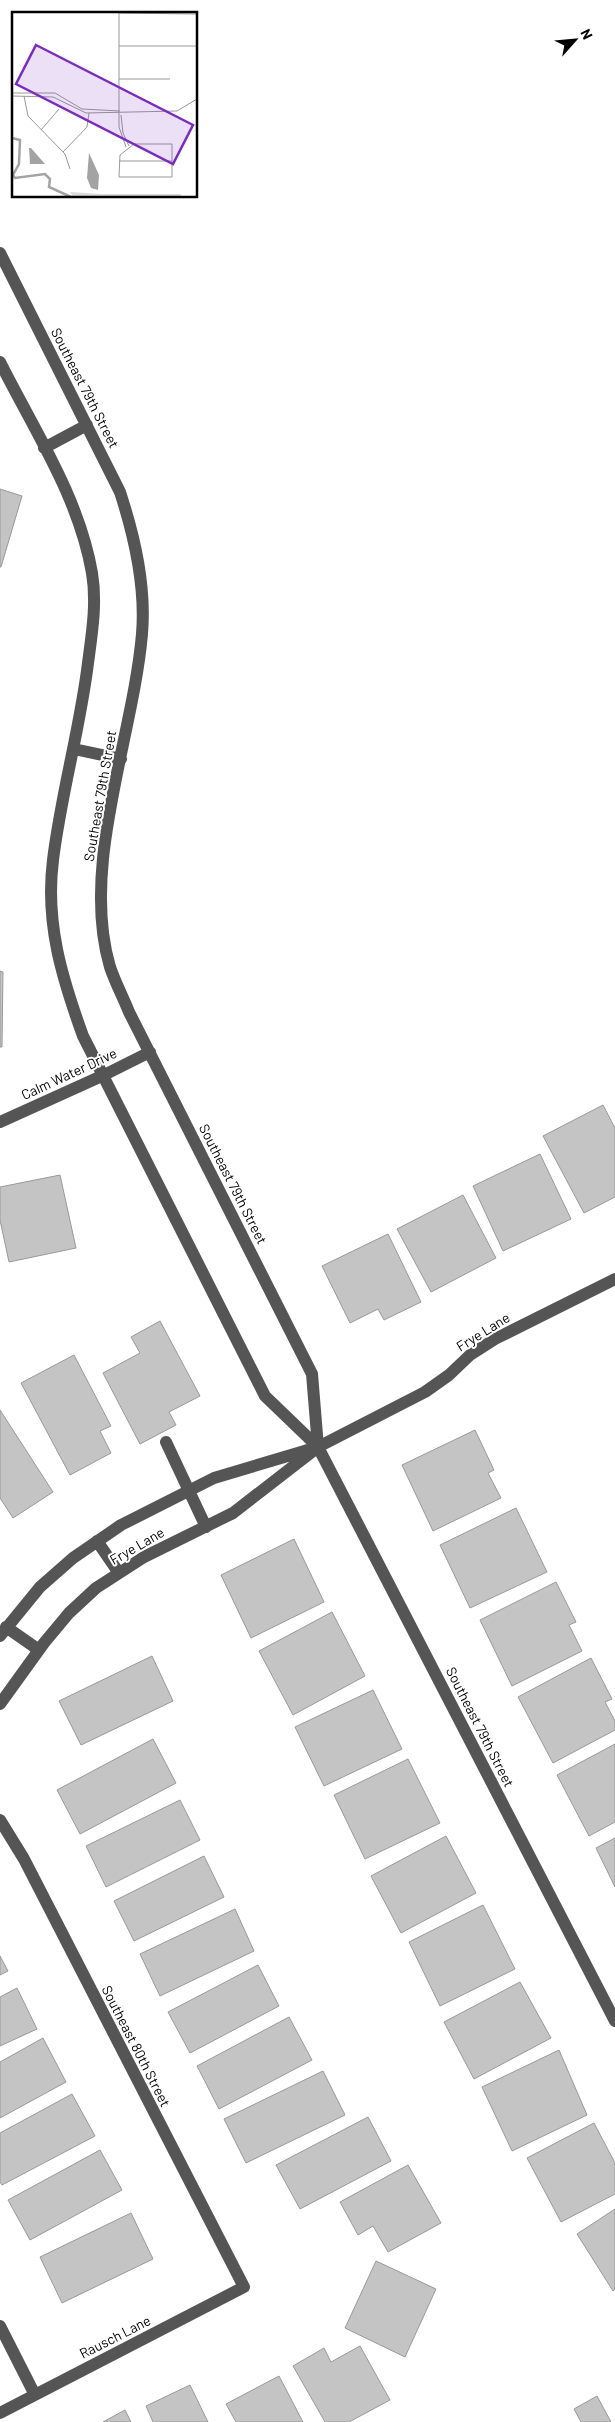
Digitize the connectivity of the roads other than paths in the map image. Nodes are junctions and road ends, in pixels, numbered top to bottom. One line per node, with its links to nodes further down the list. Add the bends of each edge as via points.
1 (0, 253): 3 (street, Southeast 79th Street)
2 (0, 362): 4 (street, Southeast 79th Street)
3 (88, 425): 4 (street); 6 (street, Southeast 79th Street, via 120,492 133,534 140,579 142,633)
4 (44, 448): 5 (street, Southeast 79th Street, via 82,530 92,574 94,619)
5 (74, 749): 6 (street); 8 (street, Southeast 79th Street, via 53,861 52,924 63,980 83,1036)
6 (121, 759): 7 (street, Southeast 79th Street, via 101,866 101,920 110,967)
7 (150, 1052): 8 (street, Calm Water Drive); 12 (street, Southeast 79th Street, via 312,1374)
8 (104, 1075): 9 (street, Calm Water Drive); 12 (street, Southeast 79th Street, via 265,1396)
9 (0, 1122)
10 (615, 1279): 12 (street, Frye Lane, via 495,1339 425,1392)
11 (166, 1442): 13 (street)
12 (318, 1447): 13 (street, Frye Lane, via 214,1478); 14 (street, Frye Lane, via 234,1513); 21 (street, Southeast 79th Street)
13 (189, 1490): 14 (street); 15 (street, Frye Lane, via 121,1524)
14 (206, 1526): 16 (street, Frye Lane)
15 (97, 1541): 16 (street); 17 (street, Frye Lane, via 40,1587)
16 (119, 1573): 18 (street, Frye Lane, via 69,1612)
17 (3, 1631): 18 (street)
18 (39, 1650): 19 (street, Frye Lane)
19 (0, 1704)
20 (0, 1820): 22 (street, Southeast 80th Street, via 24,1859)
21 (615, 2021)
22 (244, 2287): 24 (street, Rausch Lane)
23 (0, 2326): 24 (street)
24 (35, 2395): 25 (street, Rausch Lane)
25 (0, 2413)

